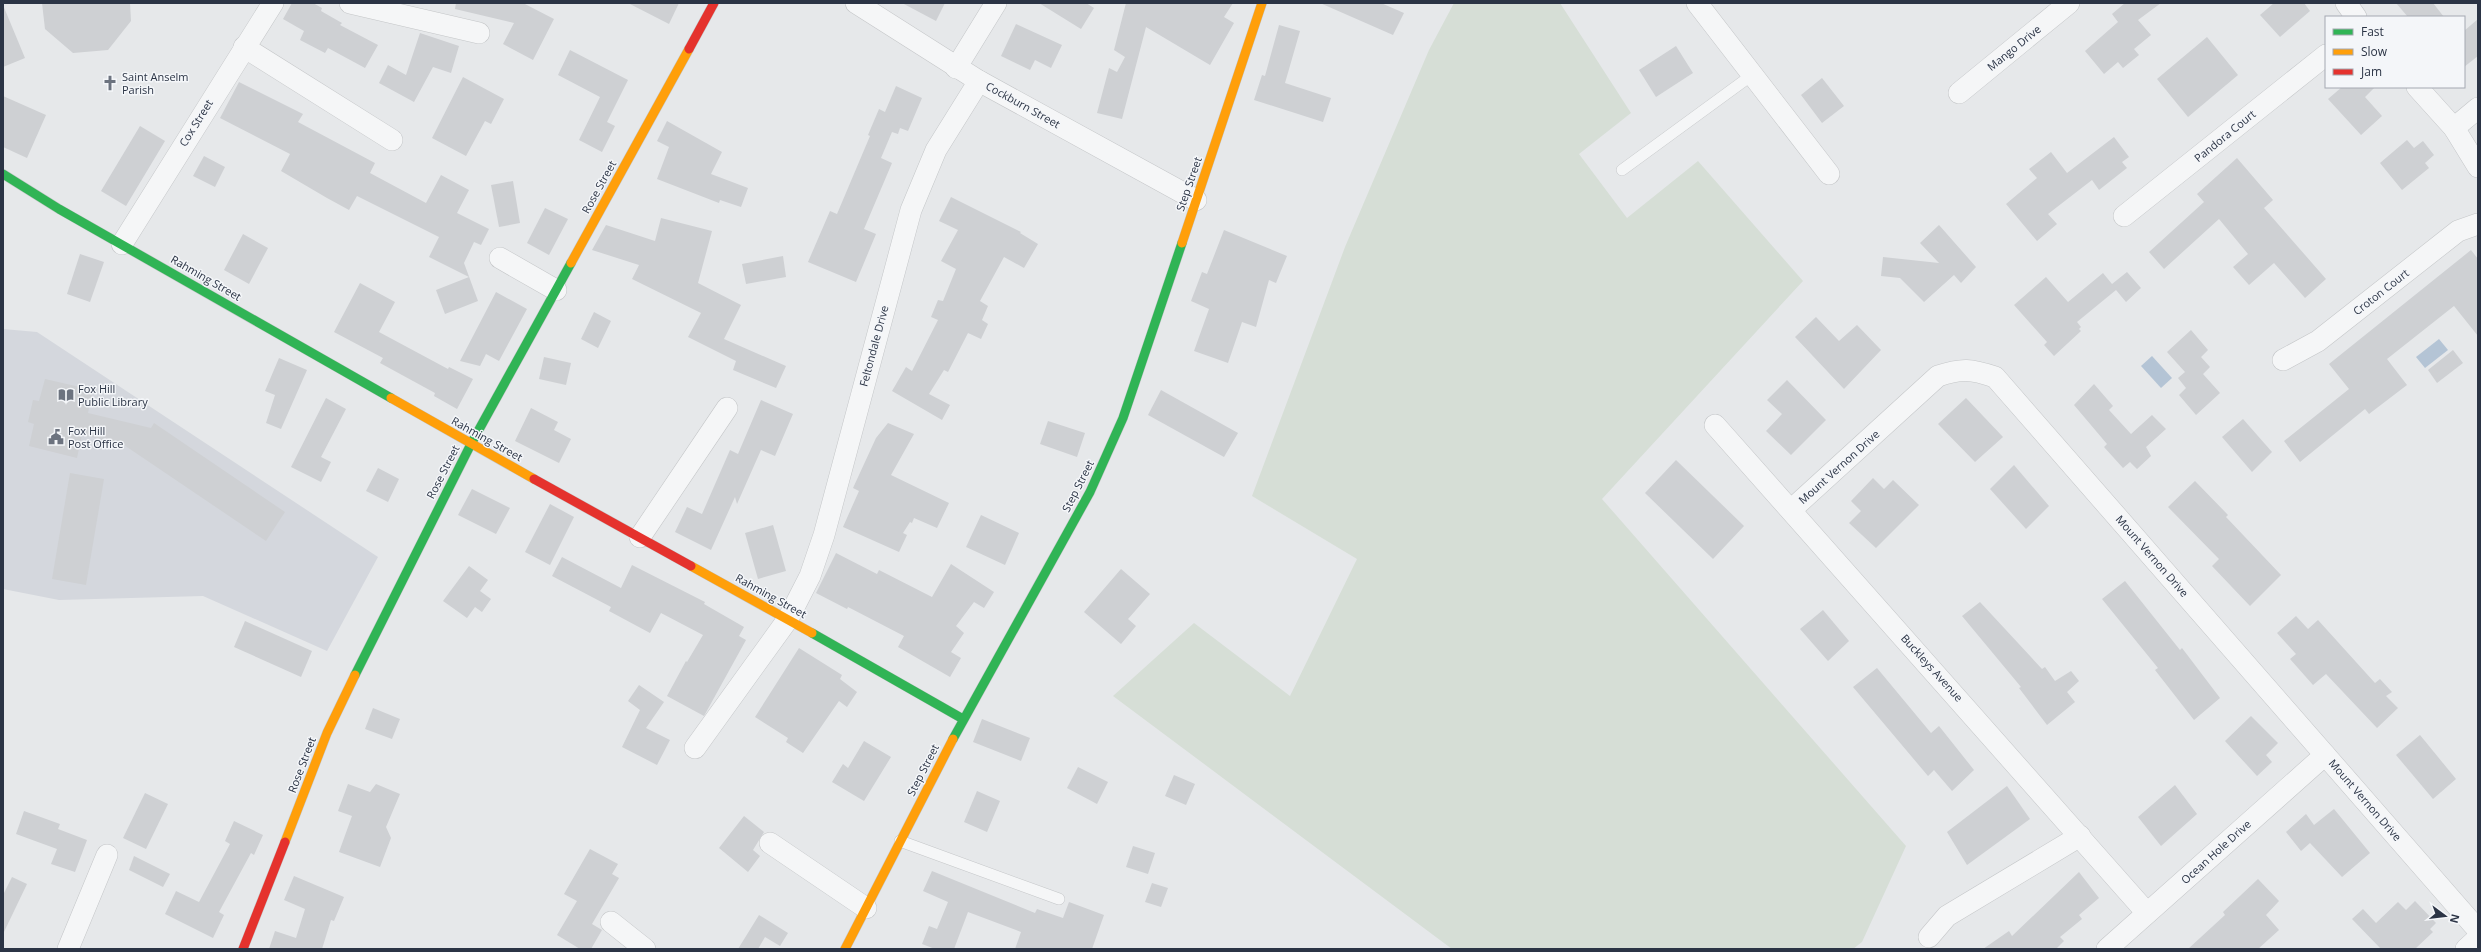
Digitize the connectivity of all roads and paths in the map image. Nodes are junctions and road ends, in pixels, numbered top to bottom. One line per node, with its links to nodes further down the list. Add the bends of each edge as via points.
1 (273, 3): 12 (street, Cox Street)
2 (350, 3): 11 (street)
3 (714, 3): 31 (street, Rose Street)
4 (856, 3): 14 (street, Cockburn Street)
5 (996, 3): 14 (street)
6 (1262, 3): 26 (street, Step Street)
7 (1696, 3): 15 (street)
8 (2069, 3): 18 (street, Mango Drive)
9 (2346, 3): 10 (street)
10 (2355, 16)
11 (479, 33)
12 (244, 47): 21 (street); 29 (street, Cox Street)
13 (2325, 56): 27 (street, Pandora Court)
14 (956, 68): 16 (street, Cockburn Street)
15 (1752, 75): 23 (lane); 25 (street)
16 (978, 81): 26 (street, Cockburn Street); 38 (street, Feltondale Drive, via 936,150 911,210 824,535 810,576)
17 (2418, 88): 20 (street)
18 (1959, 93)
19 (2478, 108): 20 (street)
20 (2454, 128): 22 (street)
21 (392, 140)
22 (2478, 166)
23 (1622, 170)
24 (3, 174): 29 (street, Rahming Street)
25 (1829, 174)
26 (1196, 200): 39 (street, Step Street, via 1123,418 1090,492)
27 (2124, 216)
28 (2478, 224): 32 (street, Croton Court, via 2458,231 2318,341)
29 (122, 244): 35 (street, Rahming Street)
30 (500, 258): 31 (street)
31 (556, 290): 35 (street, Rose Street)
32 (2283, 360)
33 (727, 408): 37 (street)
34 (1715, 425): 36 (street, Buckleys Avenue)
35 (471, 444): 37 (street, Rahming Street); 54 (street, Rose Street, via 326,733)
36 (1791, 510): 41 (street, Mount Vernon Drive, via 1938,376 1958,369 1977,370 1995,377); 42 (street, Buckleys Avenue)
37 (640, 537): 38 (street, Rahming Street)
38 (788, 619): 39 (street, Rahming Street); 40 (street, Feltondale Drive)
39 (963, 719): 43 (street, Step Street)
40 (695, 748)
41 (2324, 754): 48 (street, Ocean Hole Drive); 50 (street, Mount Vernon Drive)
42 (2080, 836): 48 (street, Buckleys Avenue); 51 (street, via 1947,916)
43 (900, 841): 46 (lane); 47 (street, Step Street)
44 (770, 843): 47 (street)
45 (107, 855): 53 (street)
46 (1059, 899)
47 (866, 908): 56 (street, Step Street)
48 (2147, 912): 57 (street, Ocean Hole Drive)
49 (611, 922): 55 (street)
50 (2478, 930)
51 (1929, 937)
52 (2478, 938): 58 (street)
53 (68, 949)
54 (243, 949)
55 (645, 949)
56 (845, 949)
57 (2107, 949)
58 (2466, 949)

